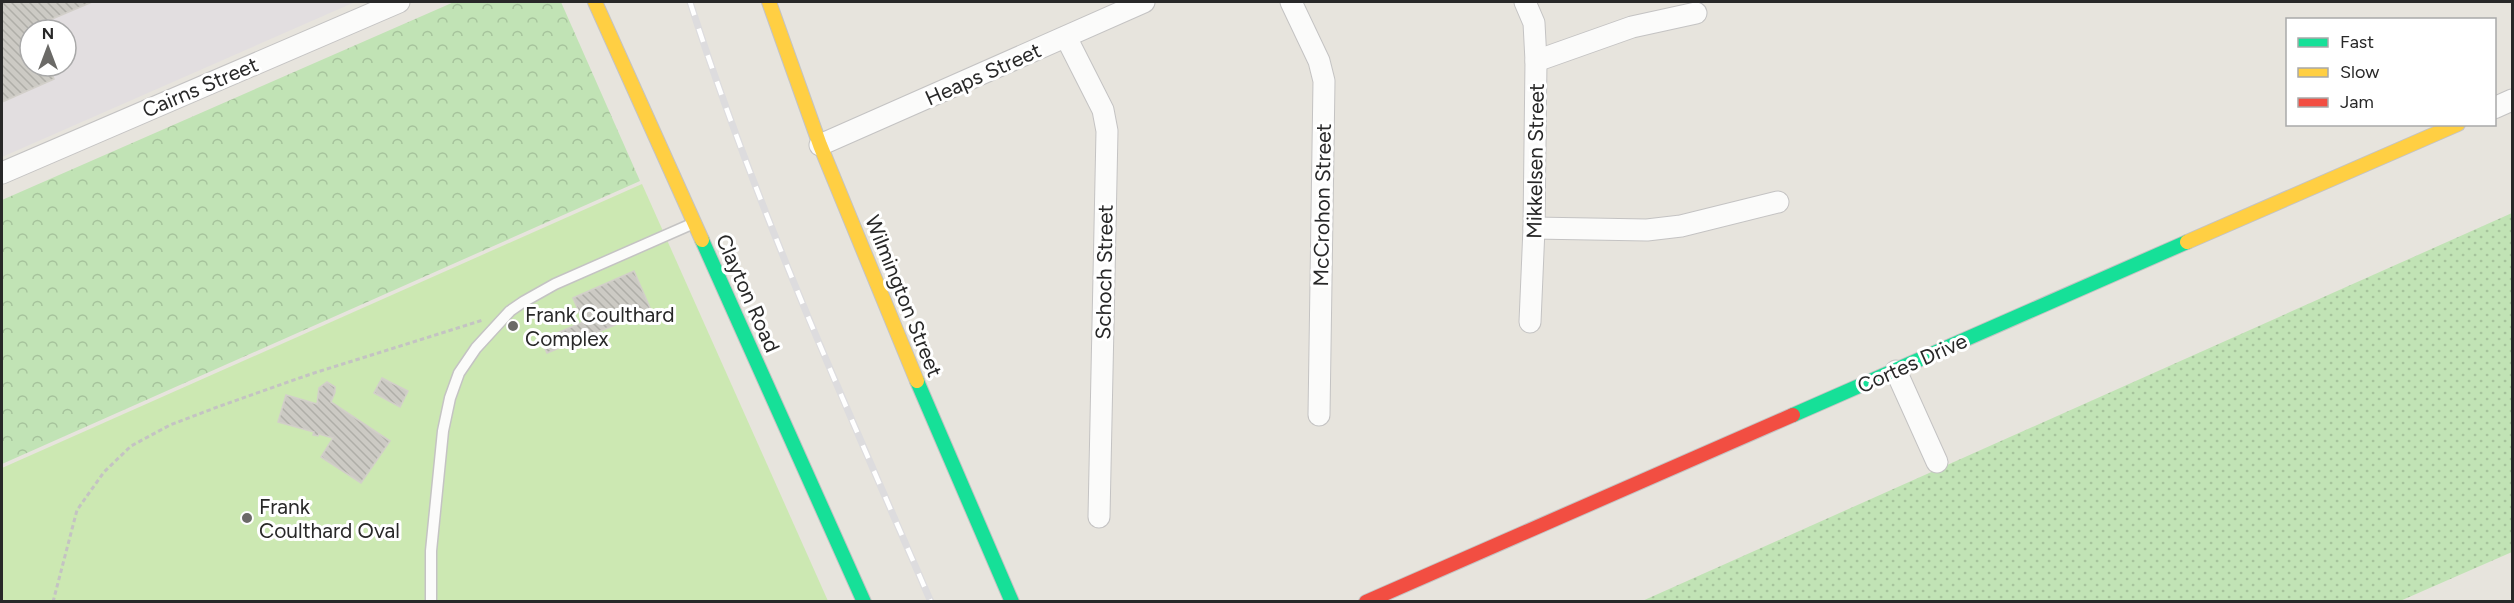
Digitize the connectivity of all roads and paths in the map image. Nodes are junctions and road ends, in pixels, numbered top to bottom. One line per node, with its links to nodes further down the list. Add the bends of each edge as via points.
1 (399, 2): 14 (street, Cairns Street)
2 (596, 2): 16 (street, Clayton Road)
3 (769, 2): 13 (street, Wilmington Street)
4 (1144, 2): 8 (street, Heaps Street)
5 (1291, 2): 21 (street, McCrohon Street, via 1319,61 1324,81)
6 (1525, 2): 9 (street, Mikkelsen Street, via 1534,23)
7 (1696, 13): 9 (street, via 1632,27)
8 (1066, 37): 13 (street, Heaps Street); 23 (street, Schoch Street, via 1103,110 1107,131)
9 (1536, 61): 17 (street, Mikkelsen Street)
10 (2512, 100): 11 (street)
11 (2496, 107)
12 (2452, 126): 20 (street, Cortes Drive)
13 (820, 145): 27 (street, Wilmington Street, via 927,409)
14 (2, 173)
15 (1778, 202): 17 (street, via 1647,230)
16 (694, 223): 18 (lane, via 555,284); 26 (street, Clayton Road)
17 (1534, 228): 19 (street, Mikkelsen Street)
18 (510, 311): 24 (path, via 310,374 170,425 131,446 104,471 76,510); 25 (lane, via 476,348 459,373 450,398 431,551)
19 (1530, 322)
20 (1896, 371): 22 (street); 28 (street, Cortes Drive)
21 (1319, 415)
22 (1937, 462)
23 (1099, 516)
24 (53, 602)
25 (431, 602)
26 (864, 602)
27 (1012, 602)
28 (1366, 602)

